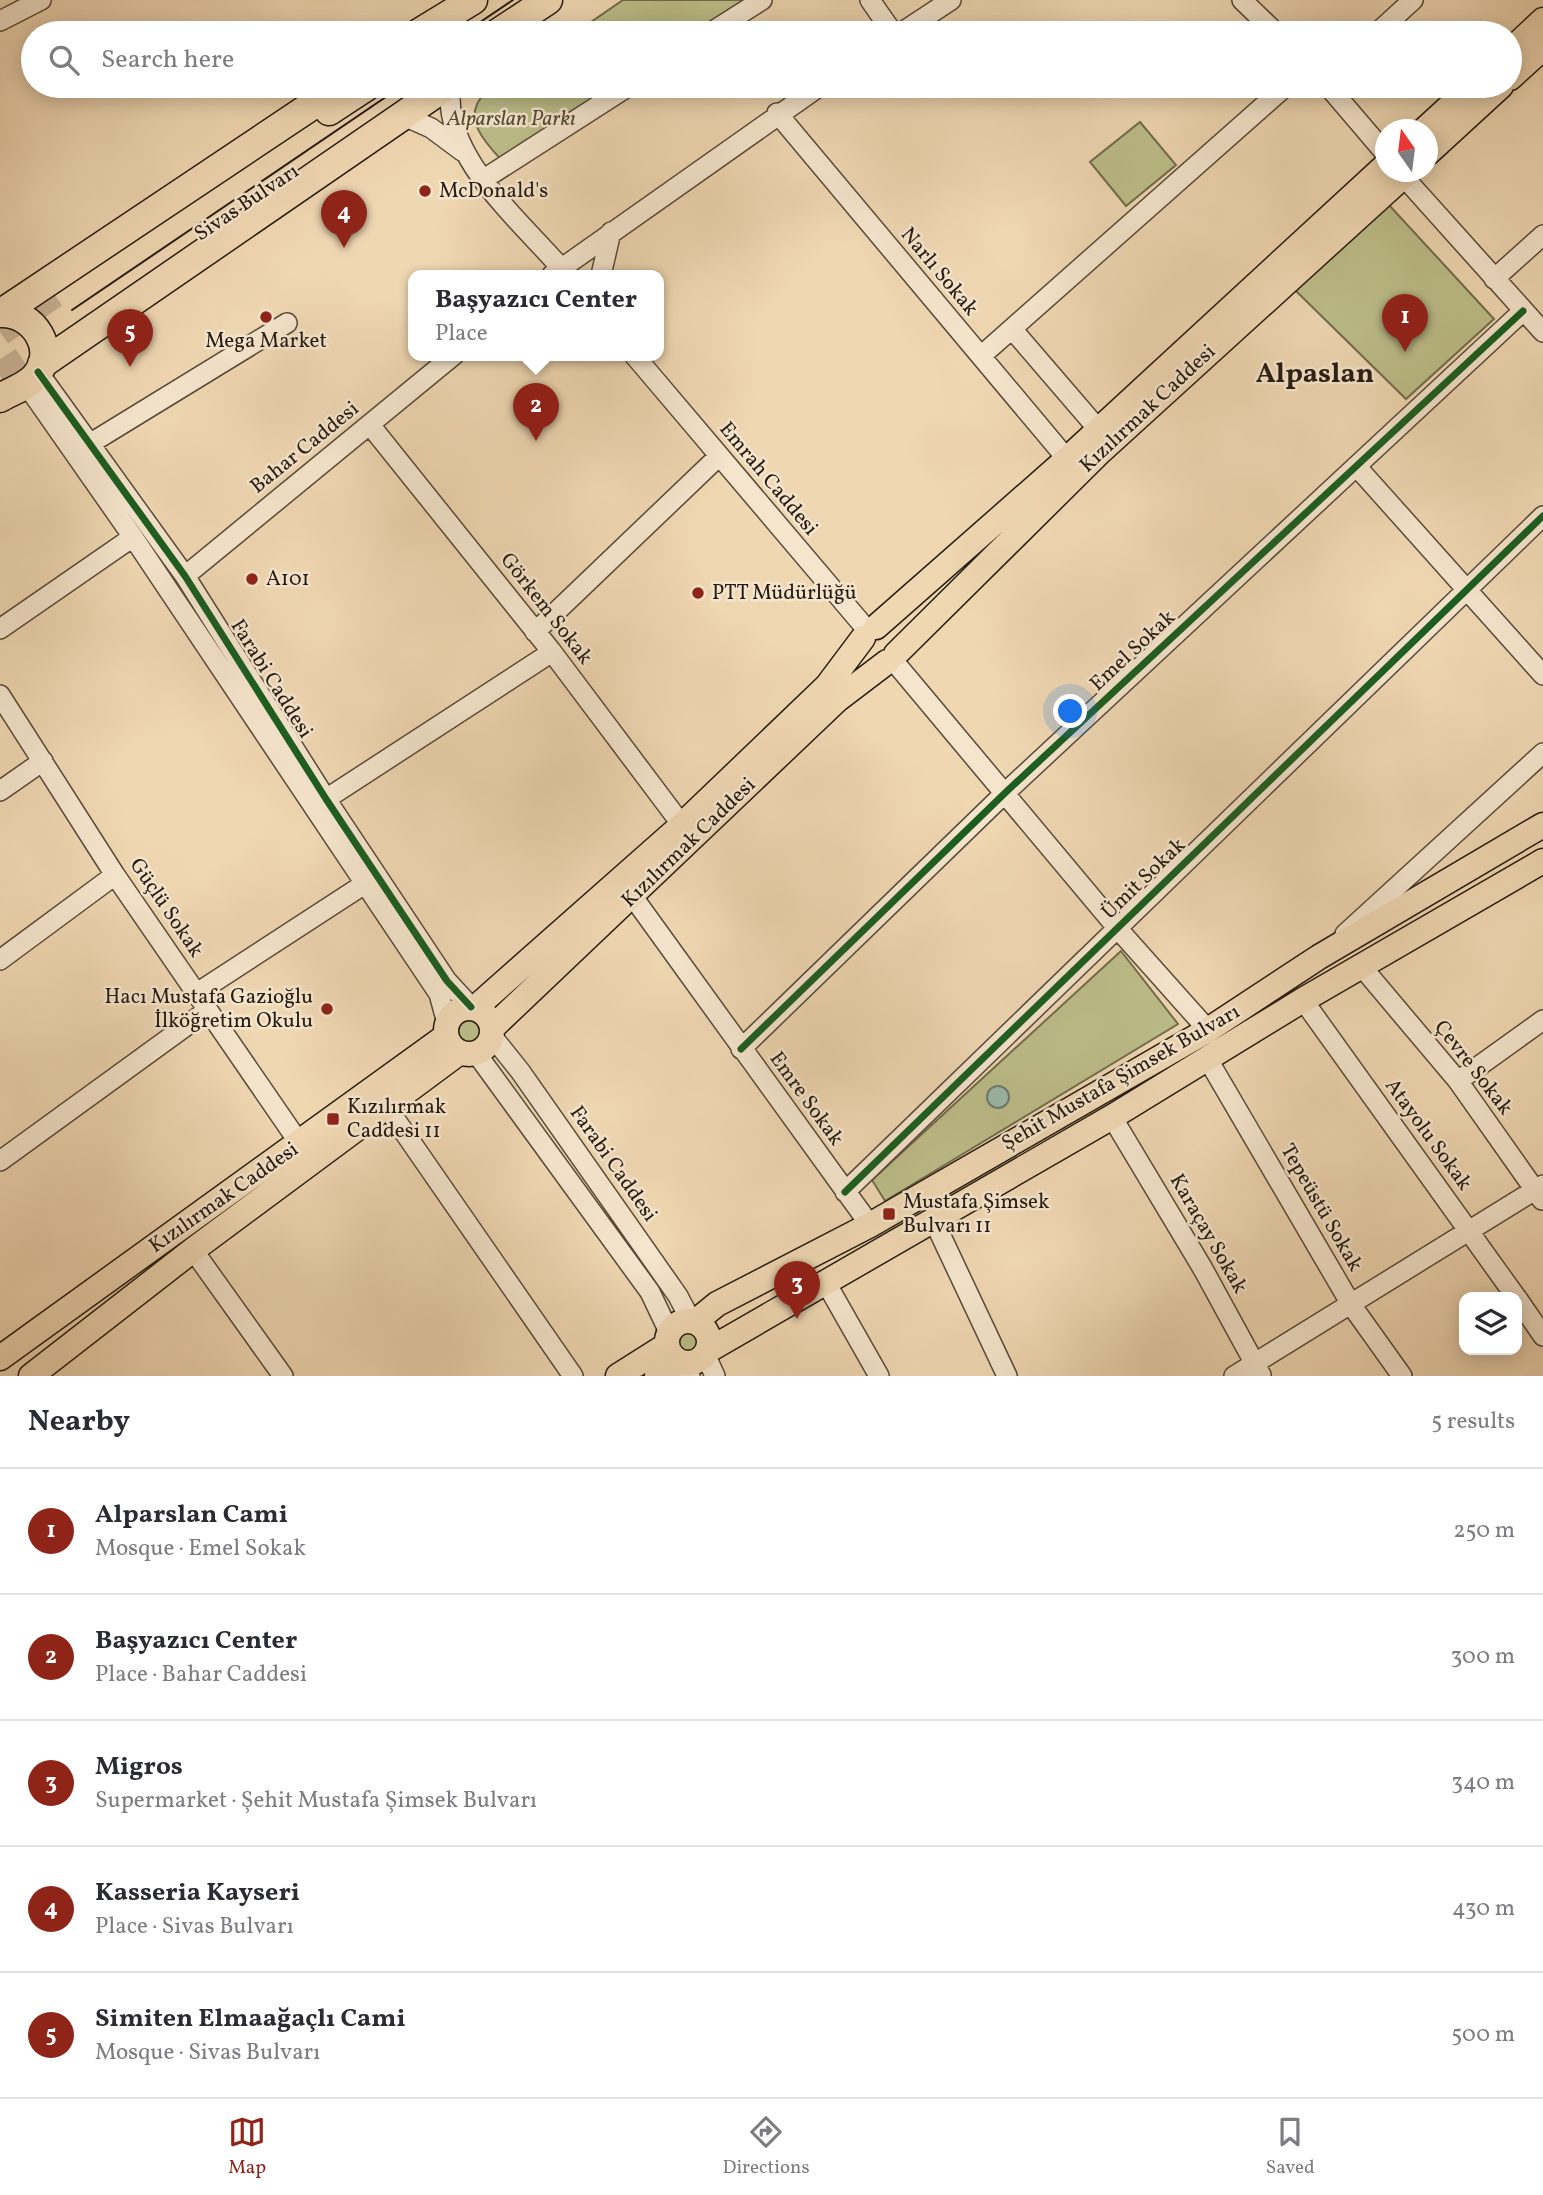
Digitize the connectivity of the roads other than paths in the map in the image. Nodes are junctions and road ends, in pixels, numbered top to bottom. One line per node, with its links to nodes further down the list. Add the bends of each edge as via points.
1 (41, 0): 12 (street)
2 (473, 0): 13 (highway)
3 (487, 0): 14 (highway)
4 (548, 0): 15 (highway)
5 (554, 0): 16 (highway)
6 (762, 0): 17 (street)
7 (870, 0): 18 (street)
8 (951, 0): 19 (street)
9 (1242, 0): 20 (street)
10 (1413, 0): 21 (street)
11 (1543, 20): 22 (main road)
12 (0, 21)
13 (439, 21)
14 (459, 21)
15 (516, 21)
16 (527, 21)
17 (729, 21)
18 (884, 21)
19 (919, 21)
20 (1264, 21)
21 (1390, 21)
22 (1522, 40)
23 (1543, 48): 24 (main road)
24 (1522, 67)
25 (323, 98): 54 (highway)
26 (349, 98): 52 (highway, Sivas Bulvarı)
27 (402, 98): 56 (highway, Sivas Bulvarı, via 200,234)
28 (431, 98): 37 (highway)
29 (450, 98): 41 (street, via 452,124)
30 (610, 98): 42 (street)
31 (801, 98): 36 (street)
32 (1272, 98): 57 (street)
33 (1338, 98): 39 (street)
34 (1459, 98): 38 (main road)
35 (1488, 98): 40 (main road)
36 (777, 113): 46 (street); 59 (street, Narlı Sokak)
37 (404, 116): 41 (street, via 431,128); 62 (highway)
38 (1436, 119)
39 (1375, 142)
40 (1438, 143)
41 (466, 154): 42 (street)
42 (484, 179): 48 (street)
43 (1386, 182): 64 (main road, Kızılırmak Caddesi)
44 (1387, 182): 77 (main road, Kızılırmak Caddesi, via 1101,451)
45 (1409, 182): 51 (street)
46 (611, 232): 49 (street); 50 (street)
47 (1543, 235): 51 (street)
48 (558, 270)
49 (563, 270)
50 (602, 270)
51 (1494, 279): 53 (street)
52 (54, 294)
53 (1523, 311): 58 (street); 68 (street, Emel Sokak)
54 (2, 313): 62 (highway, via 20,316 33,325 42,340)
55 (287, 323): 65 (street)
56 (77, 325)
57 (1012, 329): 59 (street); 64 (street)
58 (1543, 332)
59 (981, 356): 67 (street, Narlı Sokak)
60 (447, 361): 63 (street, Bahar Caddesi)
61 (639, 361): 66 (street, Emrah Caddesi)
62 (20, 383): 65 (street, Farabi Caddesi); 70 (street, Farabi Caddesi)
63 (370, 425): 71 (street, Bahar Caddesi); 74 (street, Görkem Sokak)
64 (1098, 429): 67 (main road, Kızılırmak Caddesi)
65 (91, 443): 71 (street, Farabi Caddesi)
66 (718, 457): 74 (street); 75 (street, Emrah Caddesi)
67 (1067, 459): 75 (main road, Kızılırmak Caddesi)
68 (1357, 467): 72 (street); 83 (street, Emel Sokak)
69 (1543, 516): 72 (street, Ümit Sokak)
70 (133, 537): 73 (street); 89 (street, Farabi Caddesi)
71 (185, 576): 84 (street, Farabi Caddesi)
72 (1467, 591): 78 (street); 91 (street, Ümit Sokak)
73 (0, 629)
74 (534, 632): 76 (street, Görkem Sokak)
75 (869, 632): 77 (main road, via 888,628 895,634 899,645); 85 (main road, Kızılırmak Caddesi, via 827,686)
76 (552, 652): 84 (street); 85 (street, Görkem Sokak)
77 (892, 658): 83 (street); 90 (main road, Kızılırmak Caddesi, via 837,700)
78 (1543, 675)
79 (0, 695): 81 (street, Güçlü Sokak)
80 (1543, 753): 92 (street)
81 (43, 761): 82 (street); 88 (street, Güçlü Sokak)
82 (0, 791)
83 (1006, 792): 91 (street); 102 (street, Emel Sokak)
84 (326, 799): 97 (street, Farabi Caddesi, via 447,981)
85 (682, 825): 97 (main road, Kızılırmak Caddesi)
86 (1543, 825): 92 (main road, Şehit Mustafa Şimsek Bulvarı)
87 (1543, 861): 94 (main road, Şehit Mustafa Şimsek Bulvarı)
88 (115, 875): 93 (street); 95 (street, Güçlü Sokak)
89 (363, 885): 95 (street); 101 (street, Farabi Caddesi)
90 (633, 897): 101 (main road, Kızılırmak Caddesi); 102 (street, Emre Sokak)
91 (1118, 929): 100 (street); 109 (street, Ümit Sokak)
92 (1319, 957): 100 (main road, Şehit Mustafa Şimsek Bulvarı)
93 (0, 960)
94 (1362, 967): 96 (main road, Şehit Mustafa Şimsek Bulvarı); 104 (street, Çevre Sokak)
95 (197, 993): 98 (street, Güçlü Sokak)
96 (1303, 1000): 103 (main road, Şehit Mustafa Şimsek Bulvarı); 113 (street, Atayolu Sokak)
97 (473, 1008): 101 (main road, via 487,1015)
98 (208, 1010): 107 (street, Güçlü Sokak); 108 (street)
99 (1543, 1020): 104 (street)
100 (1208, 1030): 112 (main road, Şehit Mustafa Şimsek Bulvarı)
101 (469, 1038): 105 (main road, Kızılırmak Caddesi); 107 (main road, Kızılırmak Caddesi); 120 (street, Farabi Caddesi)
102 (741, 1049): 109 (street, Emre Sokak)
103 (1207, 1058): 106 (main road, Şehit Mustafa Şimsek Bulvarı); 117 (street, Tepeüstü Sokak)
104 (1458, 1081): 110 (street, Çevre Sokak)
105 (386, 1106): 114 (main road, Kızılırmak Caddesi); 125 (street)
106 (1112, 1116): 111 (main road, Şehit Mustafa Şimsek Bulvarı); 122 (street, Karaçay Sokak)
107 (300, 1144): 121 (main road, Kızılırmak Caddesi)
108 (0, 1161)
109 (845, 1192): 112 (street, Emre Sokak)
110 (1541, 1192): 113 (street)
111 (933, 1219): 115 (main road, Şehit Mustafa Şimsek Bulvarı); 129 (street)
112 (870, 1225): 120 (main road, Şehit Mustafa Şimsek Bulvarı, via 717,1304)
113 (1469, 1230): 116 (street, Atayolu Sokak); 117 (street)
114 (192, 1250): 123 (main road, Kızılırmak Caddesi); 124 (street)
115 (825, 1281): 120 (main road, Şehit Mustafa Şimsek Bulvarı); 128 (street)
116 (1512, 1292)
117 (1352, 1306): 122 (street); 131 (street, Tepeüstü Sokak)
118 (1522, 1306): 119 (street, Atayolu Sokak)
119 (1543, 1336)
120 (690, 1350): 126 (main road, Şehit Mustafa Şimsek Bulvarı); 127 (main road, Şehit Mustafa Şimsek Bulvarı)
121 (0, 1358)
122 (1259, 1370): 130 (street)
123 (31, 1376)
124 (283, 1376)
125 (573, 1376)
126 (618, 1376)
127 (657, 1376)
128 (879, 1376)
129 (1007, 1376)
130 (1234, 1376)
131 (1402, 1376)

